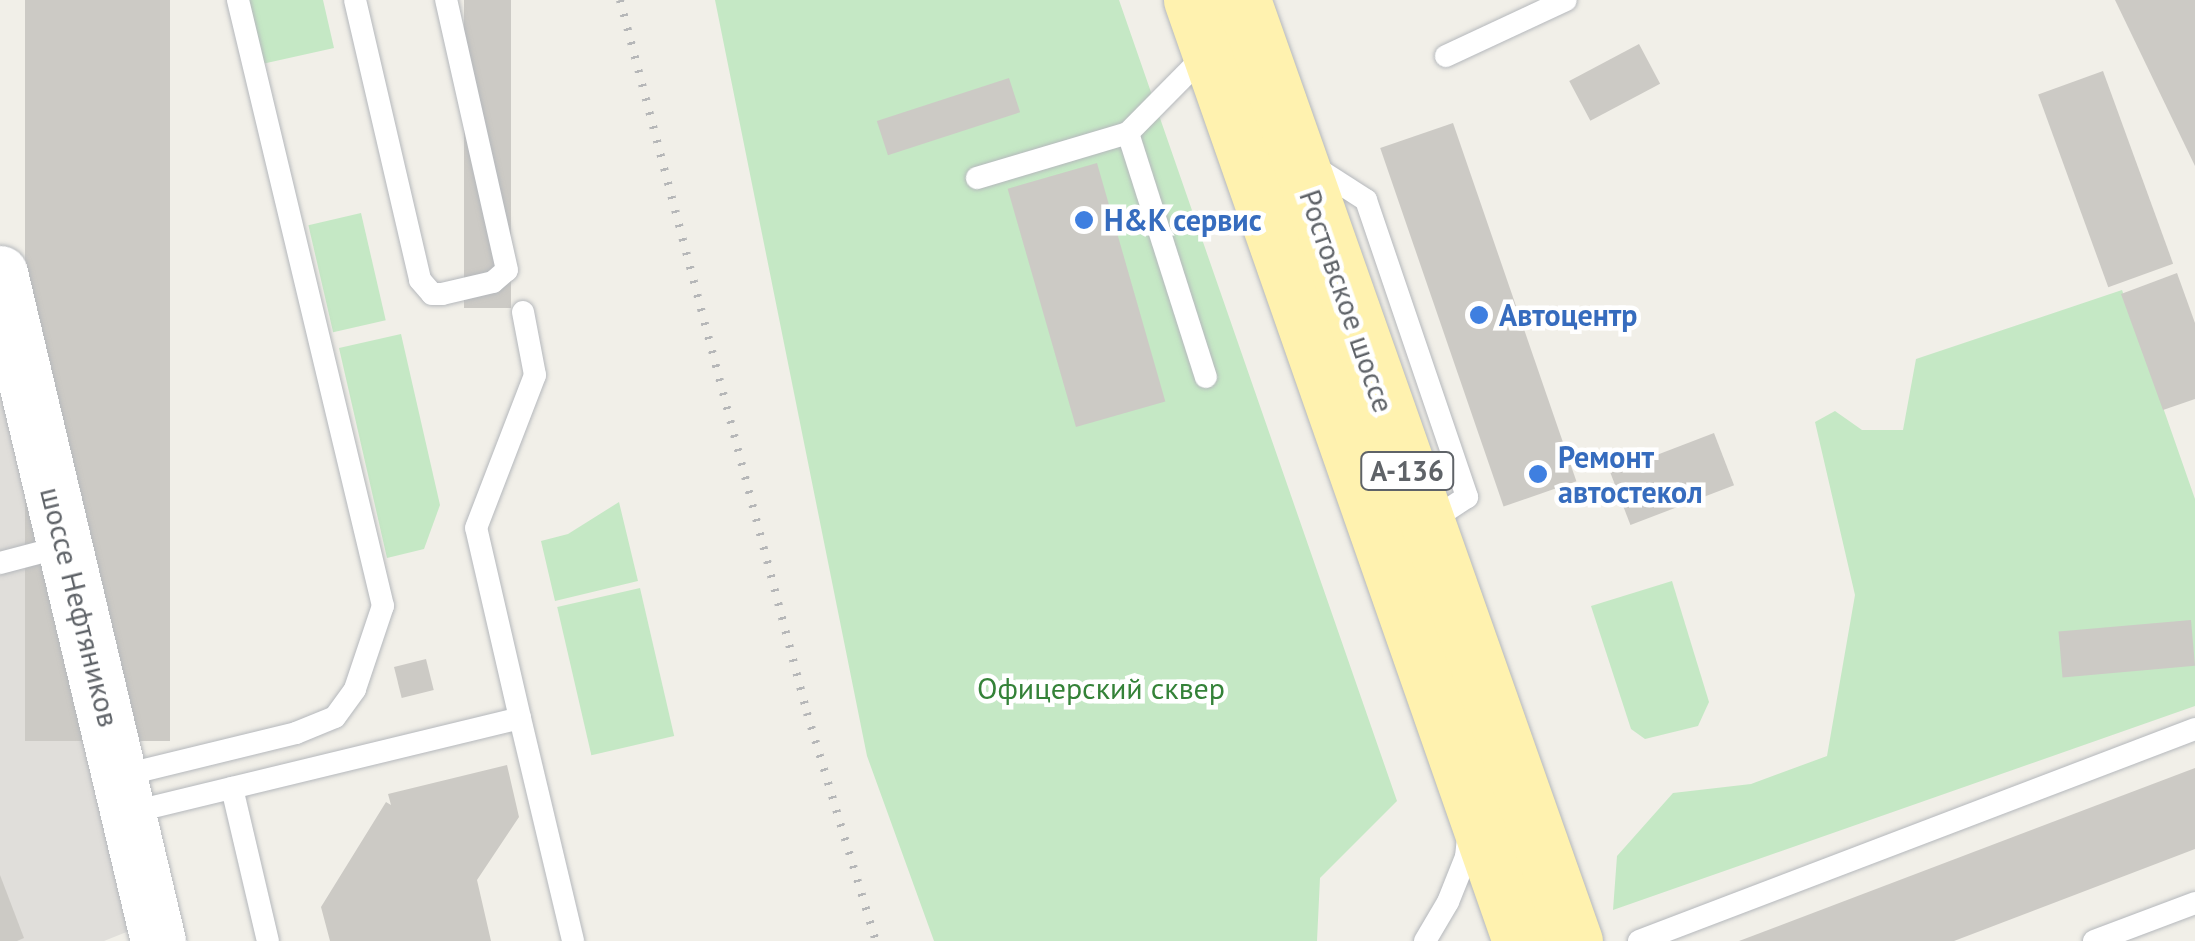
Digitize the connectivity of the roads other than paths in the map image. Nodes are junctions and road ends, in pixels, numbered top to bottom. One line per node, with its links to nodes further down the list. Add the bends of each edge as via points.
1 (238, 0): 19 (lane, via 383,606 355,689 335,718)
2 (356, 0): 3 (lane, via 420,280 432,294 493,282 507,270)
3 (446, 0)
4 (1191, 0): 7 (main road, Ростовское шоссе / А-136)
5 (1243, 0): 27 (main road, Ростовское шоссе / А-136)
6 (1566, 0): 8 (lane)
7 (1209, 51): 9 (lane); 20 (main road, Ростовское шоссе / А-136)
8 (1446, 56)
9 (1128, 133): 10 (lane); 13 (lane)
10 (976, 178)
11 (0, 273): 14 (main road, шоссе Нефтяников)
12 (523, 312): 16 (lane, via 536,374 476,528)
13 (1206, 377)
14 (65, 546): 15 (lane); 19 (main road, шоссе Нефтяников)
15 (0, 564)
16 (520, 718): 18 (lane); 24 (lane)
17 (2195, 729): 28 (lane)
18 (232, 788): 19 (lane); 23 (lane)
19 (124, 794): 22 (main road, шоссе Нефтяников)
20 (1473, 803): 25 (lane, via 1466,856); 26 (main road, Ростовское шоссе / А-136)
21 (2195, 903): 29 (lane)
22 (158, 941)
23 (268, 941)
24 (573, 941)
25 (1424, 941)
26 (1520, 941)
27 (1575, 941)
28 (1639, 941)
29 (2094, 941)

